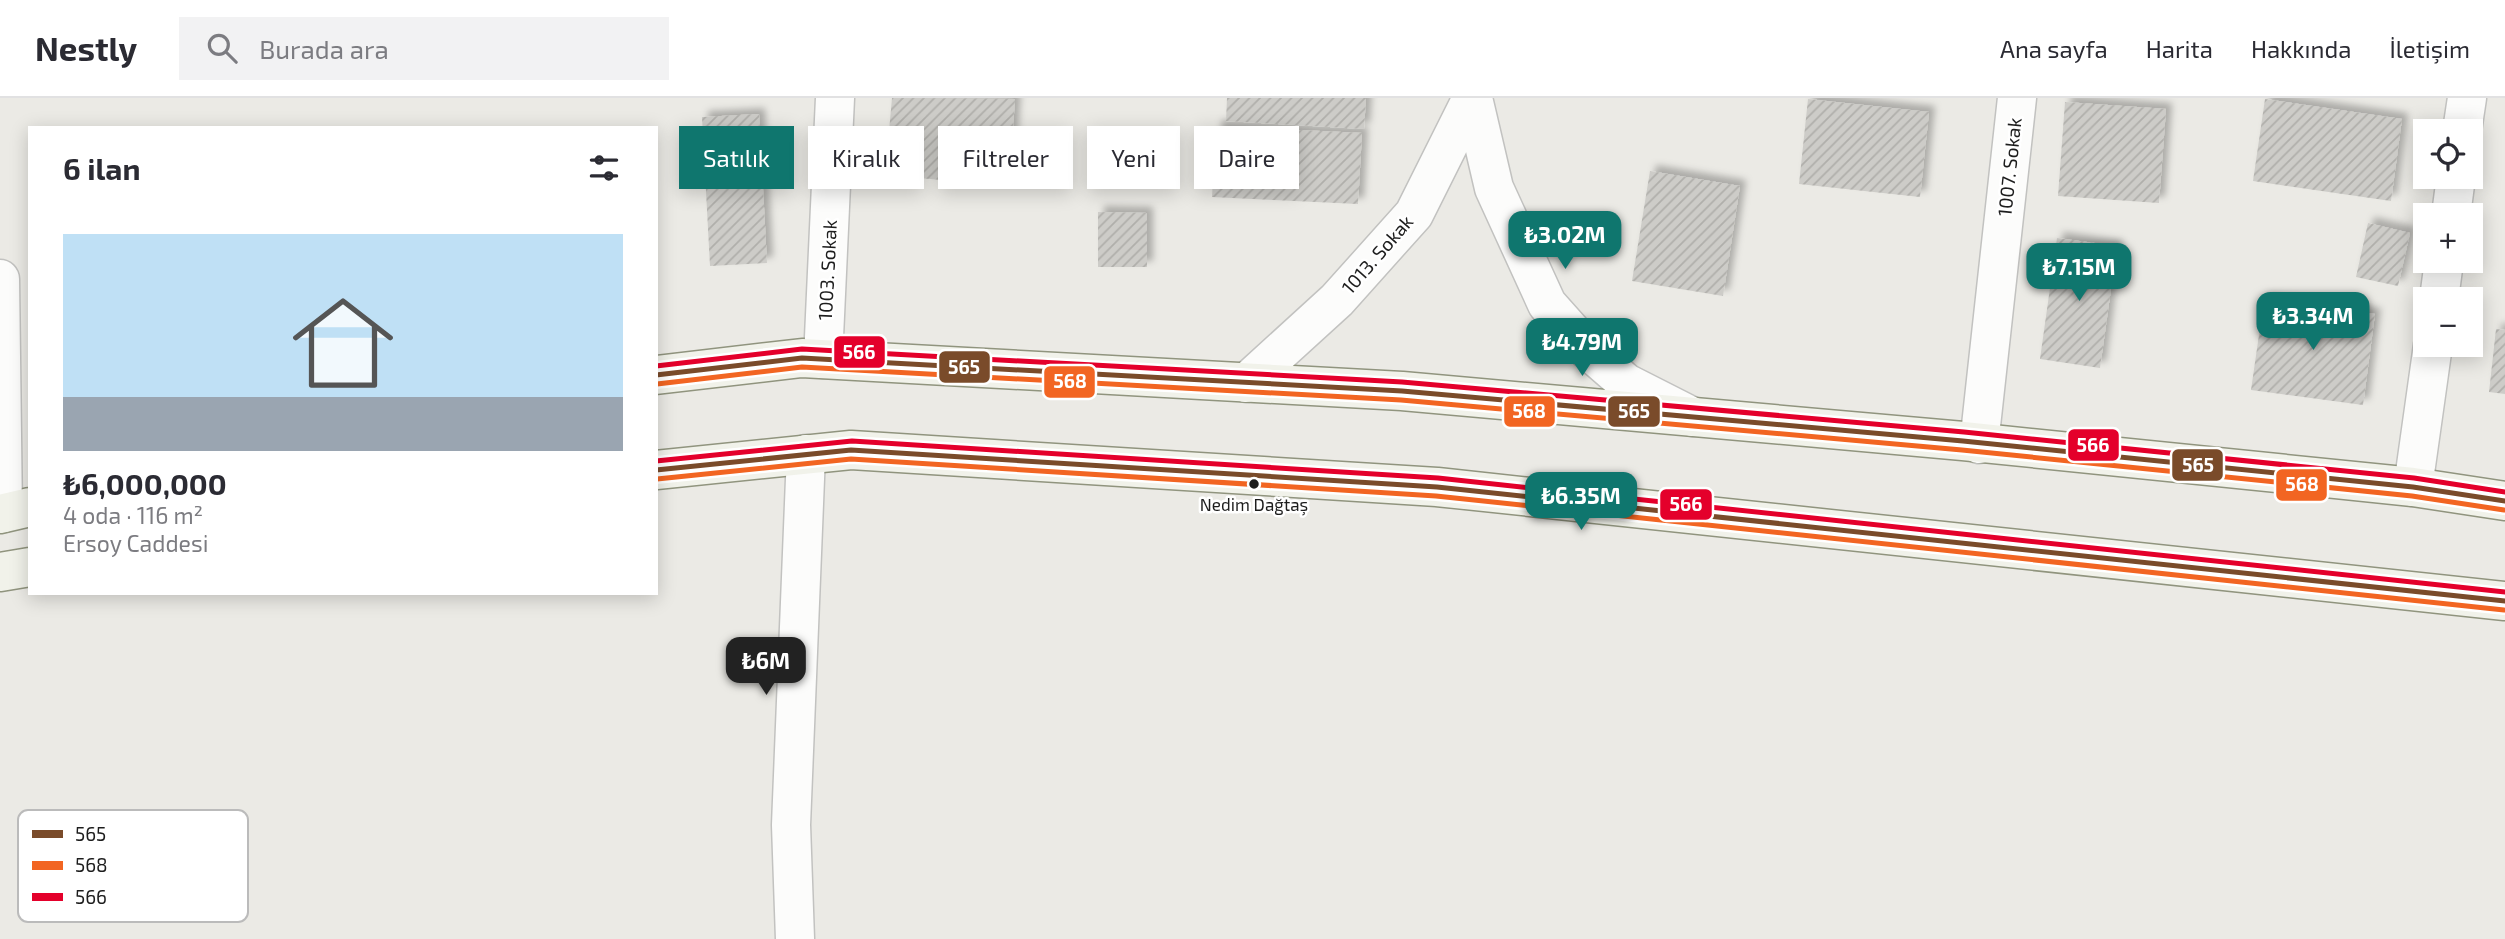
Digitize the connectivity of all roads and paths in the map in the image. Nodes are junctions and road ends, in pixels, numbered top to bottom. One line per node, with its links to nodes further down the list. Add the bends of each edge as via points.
1 (835, 98): 8 (street, 1003. Sokak)
2 (1473, 98): 10 (street, 1013. Sokak, via 1414,214 1337,300); 11 (street, 1013. Sokak, via 1494,188 1547,304 1588,350 1626,383)
3 (2017, 98): 12 (street, 1007. Sokak)
4 (2467, 98): 5 (street)
5 (2464, 119)
6 (0, 279): 17 (street)
7 (2431, 357): 15 (street)
8 (823, 359): 9 (main road); 10 (main road)
9 (658, 375)
10 (1246, 383): 11 (main road, via 1402,391)
11 (1695, 418): 12 (main road)
12 (1979, 444): 15 (main road)
13 (806, 454): 14 (main road); 20 (main road, via 851,450 1437,487); 21 (street, via 791,825)
14 (658, 470)
15 (2413, 487): 16 (main road)
16 (2505, 501)
17 (11, 511)
18 (28, 567): 19 (main road)
19 (0, 572)
20 (2505, 601)
21 (794, 939)

